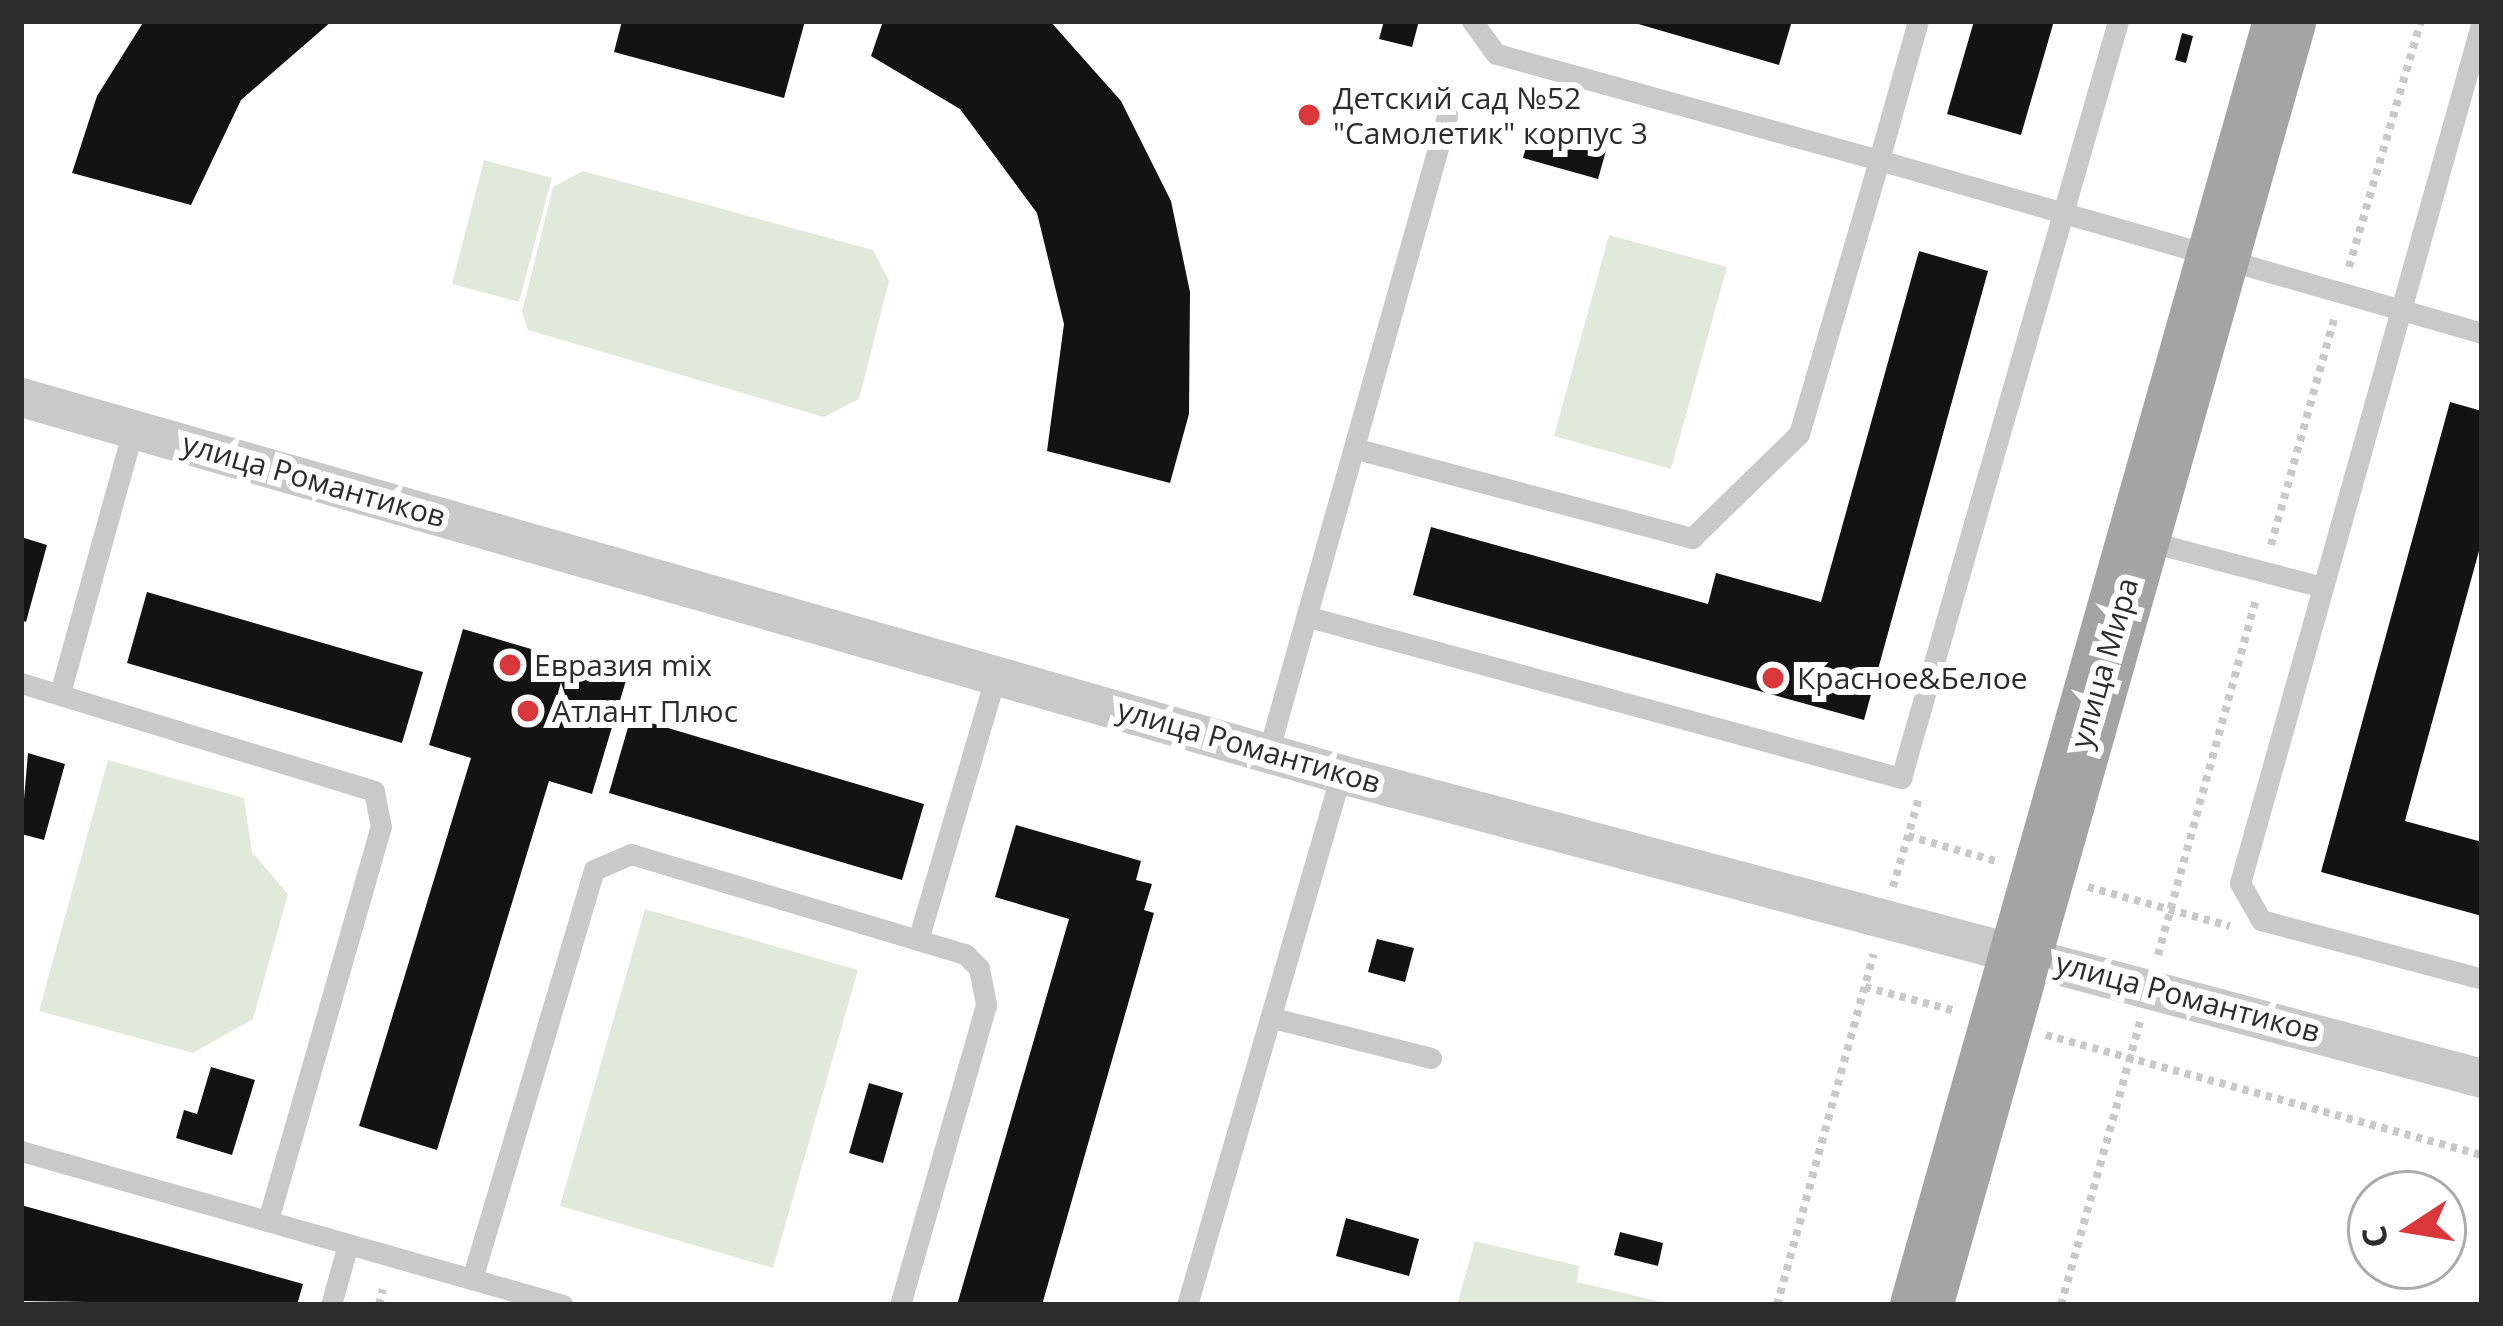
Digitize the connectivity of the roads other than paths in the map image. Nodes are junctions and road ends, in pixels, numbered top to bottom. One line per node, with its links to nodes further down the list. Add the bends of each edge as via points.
1 (1472, 21): 7 (lane, via 1496,54)
2 (1918, 21): 7 (lane)
3 (2118, 21): 8 (lane)
4 (2284, 21): 9 (main road, улица Мира)
5 (2482, 21): 10 (lane)
6 (1447, 116): 14 (lane)
7 (1879, 160): 8 (lane); 14 (lane, via 1799,434 1692,538)
8 (2064, 212): 9 (lane); 17 (lane, via 1901,778)
9 (2217, 256): 10 (lane); 15 (main road, улица Мира)
10 (2402, 311): 11 (lane); 16 (lane)
11 (2482, 333)
12 (21, 397): 13 (street, улица Романтиков)
13 (134, 429): 18 (street, улица Романтиков); 20 (lane)
14 (1357, 449): 17 (lane)
15 (2138, 539): 16 (lane); 24 (main road, улица Мира)
16 (2322, 587): 25 (lane, via 2240,883 2243,905 2261,920)
17 (1309, 617): 21 (lane)
18 (996, 675): 21 (street, улица Романтиков); 23 (lane)
19 (21, 683): 20 (lane)
20 (60, 693): 30 (lane, via 374,791 381,826)
21 (1268, 753): 22 (street, улица Романтиков)
22 (1341, 773): 24 (street, улица Романтиков); 26 (lane)
23 (918, 940): 32 (lane, via 612,854 594,870); 35 (lane, via 965,955 986,1005)
24 (2022, 952): 28 (street, улица Романтиков); 37 (main road, улица Мира)
25 (2482, 979)
26 (1273, 1018): 27 (lane); 36 (lane)
27 (1431, 1058)
28 (2482, 1078)
29 (21, 1151): 30 (lane)
30 (268, 1221): 31 (lane)
31 (348, 1244): 32 (lane); 33 (lane)
32 (472, 1279): 34 (lane)
33 (331, 1305)
34 (562, 1305)
35 (900, 1305)
36 (1187, 1305)
37 (1921, 1305)

